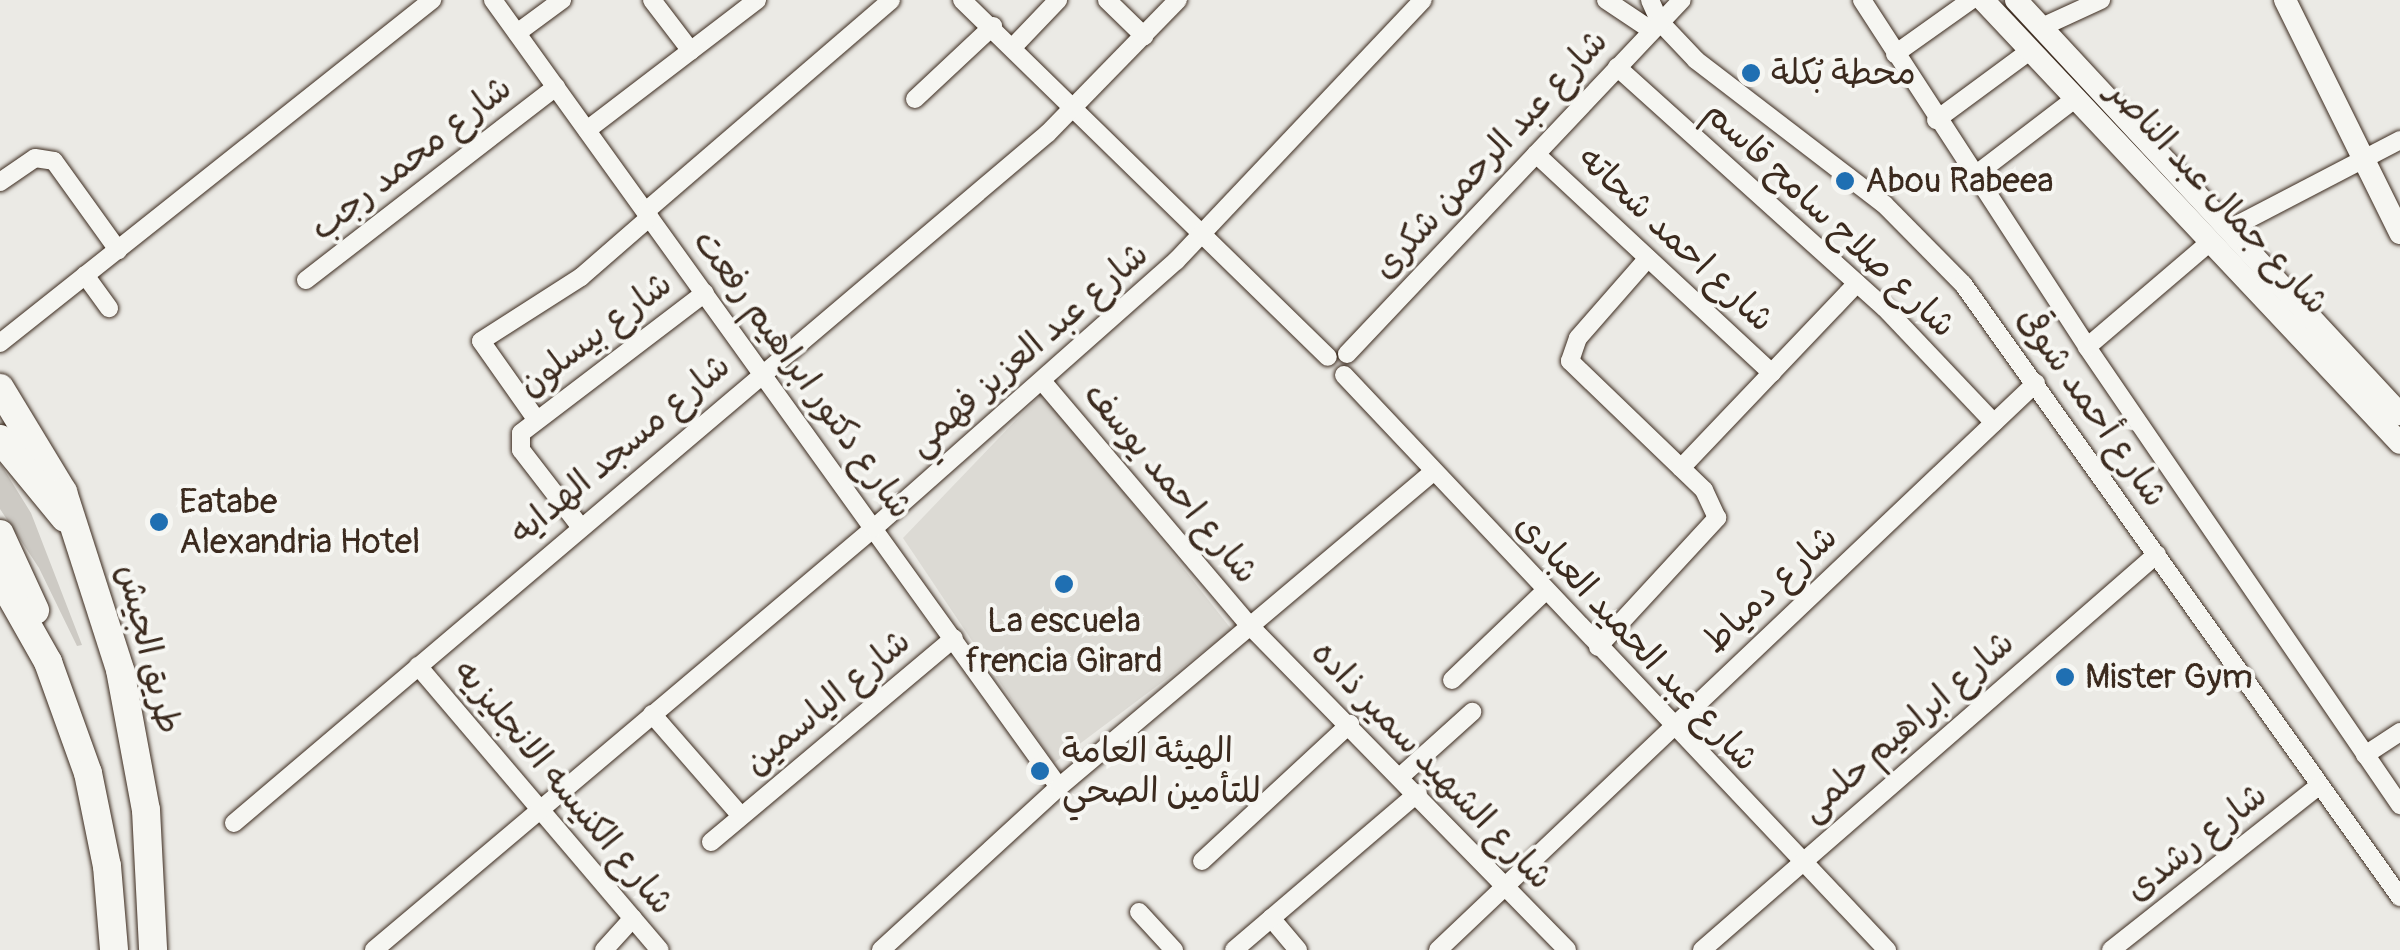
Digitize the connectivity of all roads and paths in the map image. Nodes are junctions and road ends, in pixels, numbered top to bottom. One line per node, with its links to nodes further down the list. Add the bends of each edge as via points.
1 (432, 0): 46 (street)
2 (493, 0): 24 (street, شارع دكتور ابراهيم رفعت)
3 (562, 0): 24 (street)
4 (652, 0): 28 (street)
5 (757, 0): 28 (street)
6 (891, 0): 42 (street)
7 (962, 0): 21 (street)
8 (1058, 0): 26 (street)
9 (1107, 0): 25 (street)
10 (1178, 0): 25 (street, شارع مسجد الهدايه)
11 (1423, 0): 44 (street, شارع عبد العزيز فهمي)
12 (1606, 0): 22 (street)
13 (1650, 0): 22 (street)
14 (1682, 0): 22 (street, شارع عبد الرحمن شكرى)
15 (1862, 0): 29 (street, شارع أحمد شوقى)
16 (1971, 0): 29 (street)
17 (1983, 0): 27 (main road, شارع جمال عبد الناصر)
18 (2016, 0): 23 (main road, شارع جمال عبد الناصر)
19 (2101, 0): 23 (street)
20 (2287, 1): 39 (main road)
21 (993, 26): 26 (street); 33 (street)
22 (1656, 26): 30 (street, شارع عبد الرحمن شكرى); 61 (street, شارع أحمد شوقى, via 1912,229 1963,284)
23 (2042, 27): 45 (main road, شارع جمال عبد الناصر)
24 (517, 33): 31 (street, شارع دكتور ابراهيم رفعت)
25 (1144, 36): 34 (street, شارع مسجد الهدايه)
26 (1014, 46): 34 (street)
27 (2031, 50): 32 (main road, شارع جمال عبد الناصر); 35 (street)
28 (690, 51): 36 (street)
29 (1895, 54): 35 (street, شارع أحمد شوقى)
30 (1618, 66): 38 (street, شارع عبد الرحمن شكرى); 50 (street, شارع صلاح سامح قاسم)
31 (556, 87): 36 (street, شارع دكتور ابراهيم رفعت); 49 (street, شارع محمد رجب)
32 (2076, 98): 40 (street); 45 (main road, شارع جمال عبد الناصر)
33 (914, 99)
34 (1075, 108): 44 (street); 57 (street, شارع مسجد الهدايه)
35 (1936, 120): 40 (street, شارع أحمد شوقى)
36 (587, 130): 42 (street, شارع دكتور ابراهيم رفعت)
37 (2400, 140): 39 (street)
38 (1536, 154): 47 (street, شارع احمد شحاته); 55 (street, شارع عبد الرحمن شكرى)
39 (2363, 158): 43 (main road); 45 (street)
40 (1974, 176): 54 (street, شارع أحمد شوقى)
41 (0, 182): 46 (street, via 35,158 54,161)
42 (648, 214): 51 (street, شارع دكتور ابراهيم رفعت); 64 (street, via 582,277 481,340)
43 (2400, 233)
44 (1205, 235): 56 (street); 60 (street, شارع عبد العزيز فهمي)
45 (2221, 235): 54 (street); 63 (main road, شارع جمال عبد الناصر); 67 (main road, شارع جمال عبد الناصر)
46 (118, 250): 48 (street)
47 (1648, 258): 58 (street, شارع احمد شحاته); 68 (street, via 1578,338 1570,361)
48 (85, 275): 52 (street); 53 (street)
49 (306, 280)
50 (1857, 283): 58 (street); 65 (street, شارع صلاح سامح قاسم)
51 (705, 293): 57 (street, شارع دكتور ابراهيم رفعت); 64 (street, شارع بيسلون)
52 (109, 308)
53 (0, 343)
54 (2088, 347): 88 (street, شارع أحمد شوقى)
55 (1348, 354): 56 (street); 59 (street, via 1351,366)
56 (1328, 357): 59 (street, شارع عبد الحميد العبادى, via 1330,373)
57 (762, 372): 70 (street, شارع مسجد الهدايه, via 696,437); 71 (street, شارع دكتور ابراهيم رفعت)
58 (1772, 373): 68 (street)
59 (1344, 375): 69 (street, شارع عبد الحميد العبادى)
60 (1042, 381): 71 (street, شارع عبد العزيز فهمي); 77 (street, شارع احمد يوسف)
61 (2036, 383): 65 (street, شارع دمياط); 74 (street, شارع أحمد شوقى)
62 (0, 388): 72 (highway, طريق الجيش, via 46,457)
63 (2400, 414)
64 (536, 419): 70 (street, شارع بيسلون, via 521,432 519,446)
65 (1994, 423): 86 (street, شارع دمياط)
66 (0, 439): 72 (highway)
67 (2400, 443)
68 (1681, 468): 79 (street, via 1715,503 1715,526)
69 (1434, 472): 76 (street, شارع عبد الحميد العبادى); 77 (street)
70 (579, 525): 81 (street, شارع مسجد الهدايه)
71 (874, 528): 78 (street, شارع دكتور ابراهيم رفعت); 84 (street, شارع عبد العزيز فهمي)
72 (80, 533): 107 (highway, طريق الجيش, via 138,760 151,860)
73 (0, 534): 80 (highway, via 26,585)
74 (2156, 554): 90 (street, شارع أحمد شوقى); 99 (street, شارع ابراهيم حلمى)
75 (0, 577): 80 (highway)
76 (1545, 591): 79 (street, شارع عبد الحميد العبادى); 82 (street)
77 (1250, 626): 85 (street, شارع الشهيد سمير ذاده); 91 (street)
78 (954, 638): 91 (street, شارع دكتور ابراهيم رفعت); 95 (street, شارع الياسمين)
79 (1598, 647): 86 (street, شارع عبد الحميد العبادى)
80 (48, 662): 106 (highway, via 99,819)
81 (418, 666): 94 (street, شارع الكنيسه الانجليزيه); 96 (street, شارع مسجد الهدايه)
82 (1452, 680)
83 (1472, 712): 89 (street)
84 (652, 714): 94 (street, شارع عبد العزيز فهمي); 95 (street, شارع الياسمين)
85 (1350, 724): 89 (street, شارع الشهيد سمير ذاده); 98 (street)
86 (1671, 726): 99 (street, شارع عبد الحميد العبادى); 100 (street, شارع دمياط)
87 (2400, 732): 88 (street)
88 (2365, 755): 93 (street, شارع أحمد شوقى)
89 (1401, 776): 92 (street, شارع الشهيد سمير ذاده)
90 (2320, 785): 101 (street, شارع أحمد شوقى); 118 (street, شارع رشدى)
91 (1059, 787): 111 (street)
92 (1418, 794): 100 (street, شارع الشهيد سمير ذاده); 104 (street)
93 (2400, 805)
94 (541, 810): 103 (street, شارع الكنيسه الانجليزيه); 108 (street, شارع عبد العزيز فهمي)
95 (742, 816): 97 (street, شارع الياسمين)
96 (234, 823)
97 (711, 842)
98 (1202, 861)
99 (1798, 862): 116 (street, شارع ابراهيم حلمى); 117 (street, شارع عبد الحميد العبادى)
100 (1503, 882): 105 (street, شارع الشهيد سمير ذاده); 115 (street, شارع دمياط)
101 (2400, 897)
102 (1138, 912): 112 (street)
103 (633, 918): 109 (street); 110 (street, شارع الكنيسه الانجليزيه)
104 (1271, 918): 113 (street); 114 (street)
105 (1563, 949)
106 (114, 950)
107 (153, 950)
108 (374, 950)
109 (604, 950)
110 (660, 950)
111 (881, 950)
112 (1174, 950)
113 (1234, 950)
114 (1298, 950)
115 (1438, 950)
116 (1702, 950)
117 (1887, 950)
118 (2111, 950)

